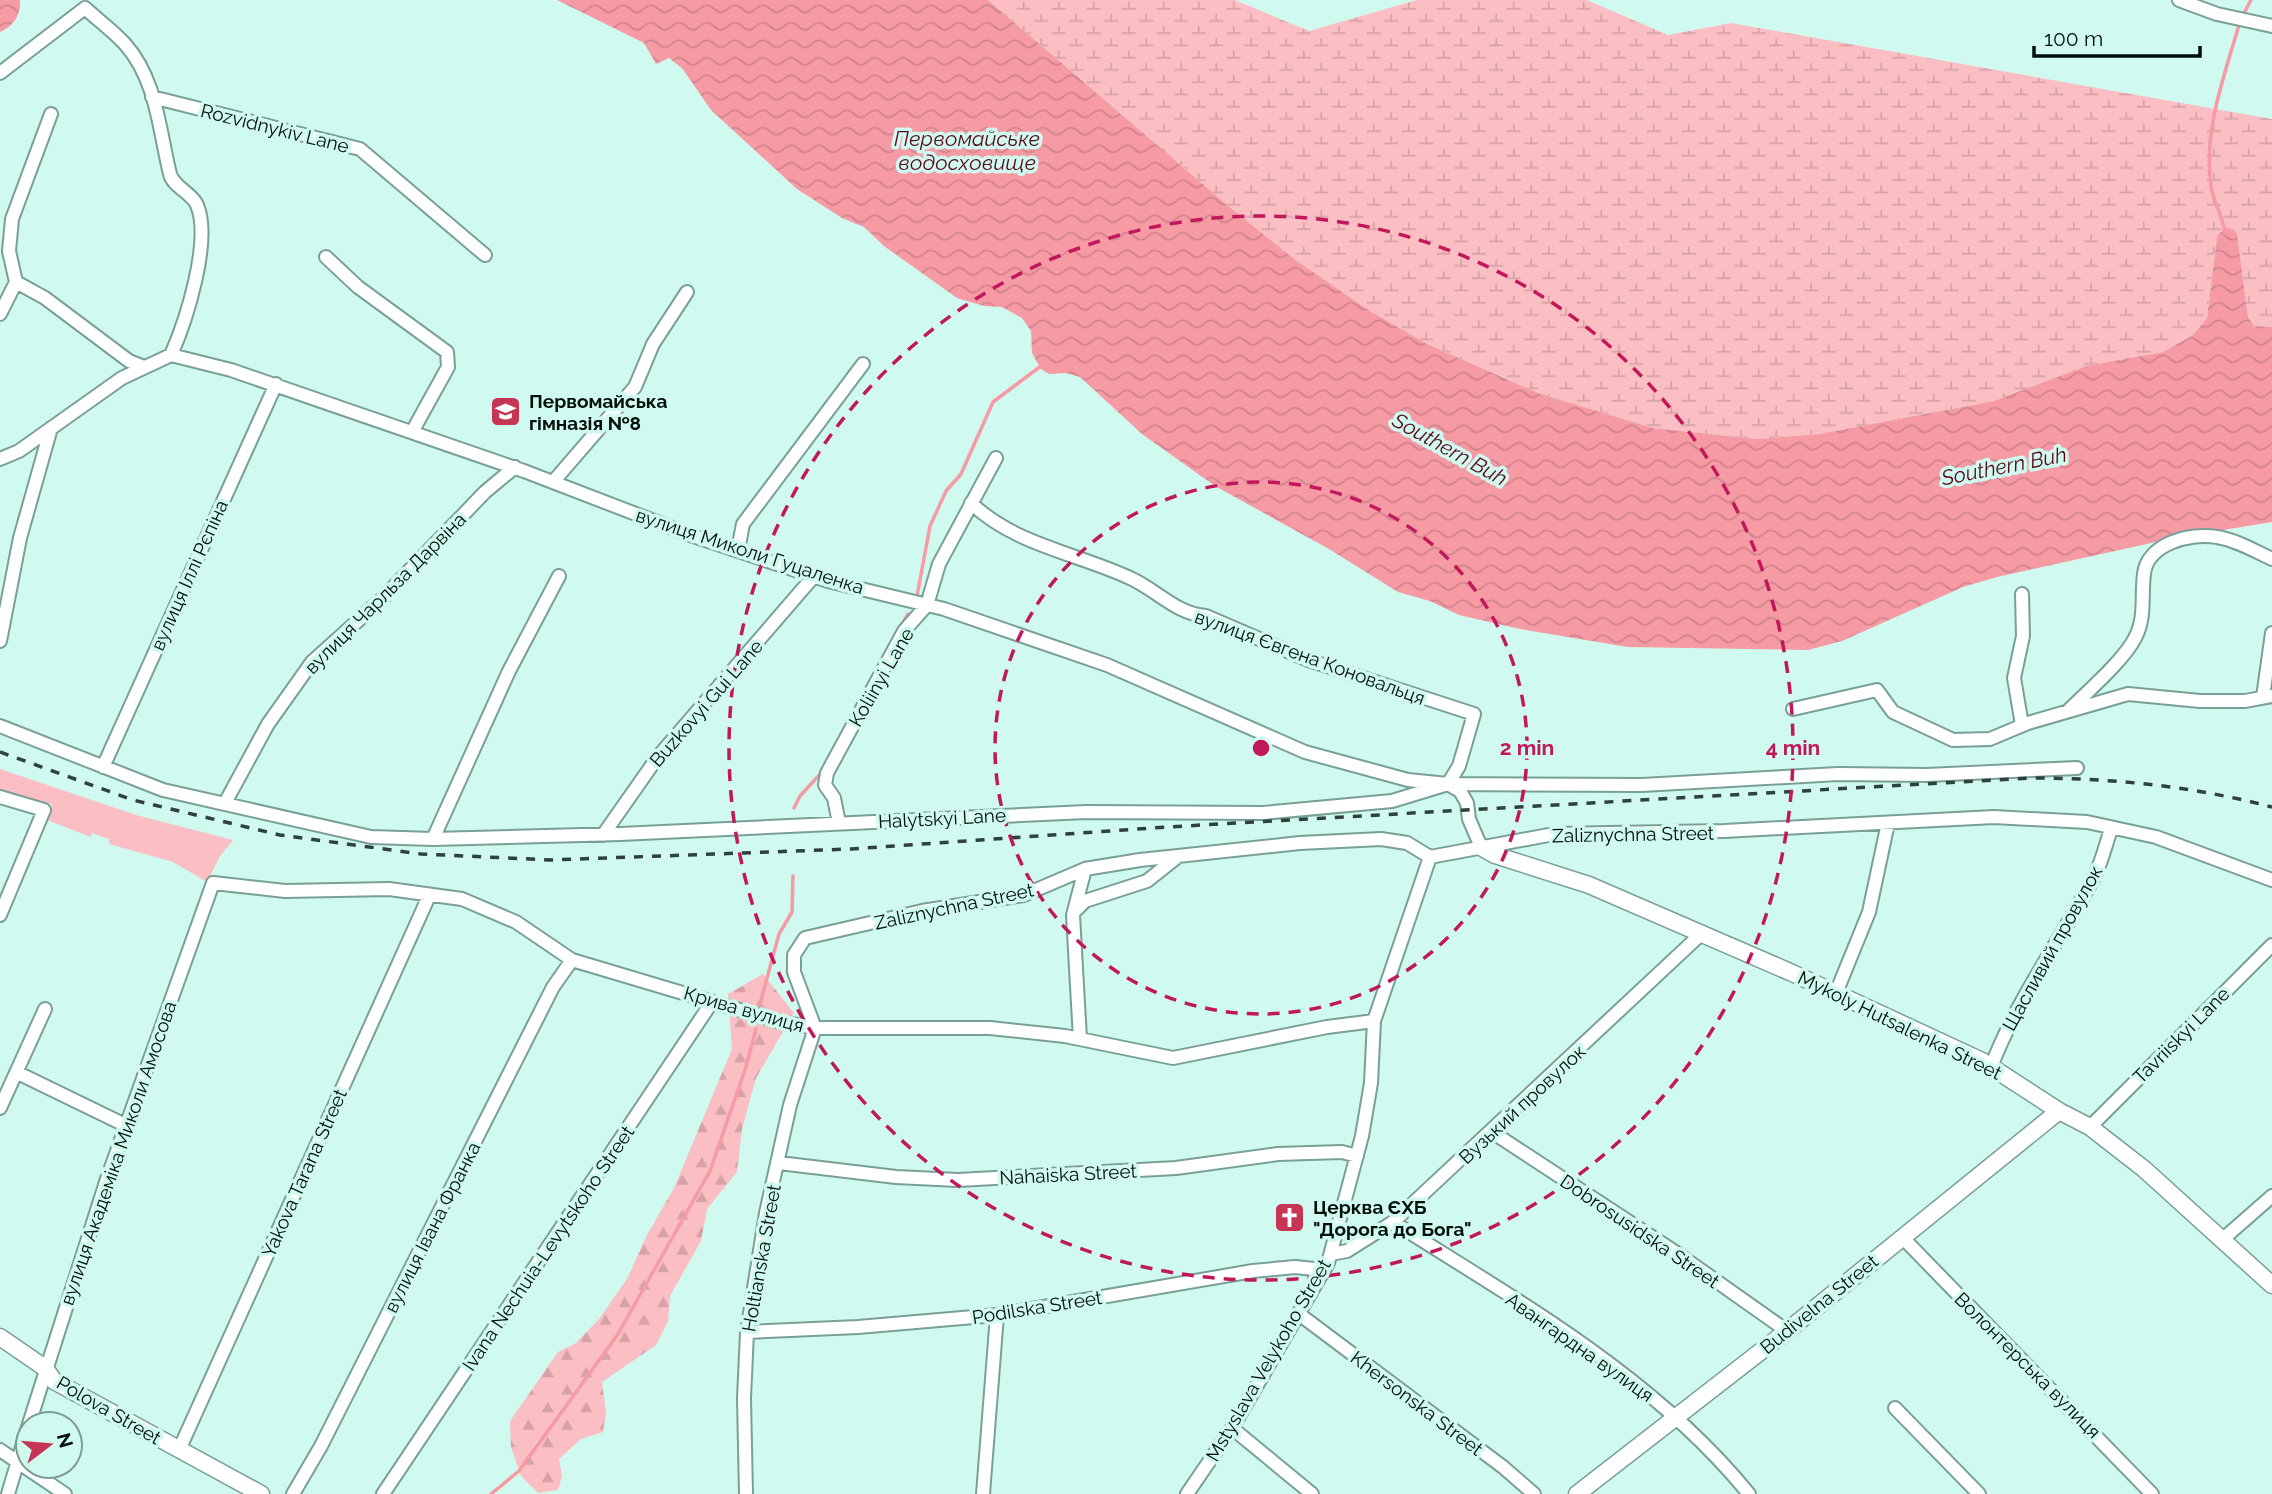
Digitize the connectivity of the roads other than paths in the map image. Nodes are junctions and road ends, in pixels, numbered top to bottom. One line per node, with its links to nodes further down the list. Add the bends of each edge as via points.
1 (2179, 0): 2 (street)
2 (2272, 26)
3 (0, 73): 4 (street, via 85,8 126,45)
4 (152, 97): 6 (street, Rozvidnykiv Lane, via 360,149); 11 (street, via 170,177 197,205 201,256)
5 (51, 114): 8 (street, via 12,219 9,251)
6 (485, 255)
7 (326, 257): 16 (street, via 358,287 447,352 448,367)
8 (16, 282): 10 (street); 13 (street)
9 (687, 292): 20 (street, via 653,344 635,387)
10 (0, 314)
11 (171, 355): 13 (street); 14 (street, вулиця Миколи Гуцаленка)
12 (863, 364): 22 (street, via 743,524)
13 (145, 368): 15 (street, via 122,378)
14 (276, 384): 16 (street, вулиця Миколи Гуцаленка); 35 (street, вулиця Іллі Рєпіна)
15 (51, 428): 18 (street); 29 (street, via 20,538)
16 (412, 432): 19 (street, вулиця Миколи Гуцаленка)
17 (996, 458): 21 (street, Koliinyi Lane)
18 (0, 459)
19 (515, 467): 20 (street, вулиця Миколи Гуцаленка); 39 (street, вулиця Чарльза Дарвіна, via 312,662 268,724)
20 (553, 482): 22 (street, вулиця Миколи Гуцаленка)
21 (971, 503): 27 (street, Koliinyi Lane, via 939,564); 37 (street, вулиця Євгена Коновальця, via 1009,532 1132,579 1189,615 1206,616 1308,660 1474,714 1459,766)
22 (738, 551): 25 (street, вулиця Миколи Гуцаленка)
23 (2272, 559): 32 (street, via 2215,536 2156,548 2144,574 2144,607 2135,638)
24 (559, 576): 44 (street, via 509,671)
25 (814, 576): 27 (street, вулиця Миколи Гуцаленка); 43 (street, Buzkovyi Gui Lane, via 657,758)
26 (2022, 594): 33 (street, via 2023,636 2014,678)
27 (927, 605): 37 (street, вулиця Миколи Гуцаленка, via 1107,665 1305,752 1408,780); 40 (street, Koliinyi Lane, via 904,631 827,772 825,785 834,798)
28 (2272, 633): 30 (street)
29 (0, 641)
30 (2268, 697): 32 (street, via 2200,701 2128,694)
31 (1793, 709): 33 (street, via 1877,690 1894,712 1953,740 1990,739)
32 (2069, 711): 33 (street)
33 (2022, 725)
34 (0, 726): 35 (street, Halytskyi Lane)
35 (103, 767): 39 (street, Halytskyi Lane, via 163,790)
36 (2077, 768): 37 (street, via 1642,785)
37 (1448, 784): 40 (street, Halytskyi Lane, via 1392,801 1263,813 1086,812); 45 (street, via 1460,791 1467,803)
38 (0, 797): 53 (street, via 44,810)
39 (225, 803): 44 (street, Halytskyi Lane, via 371,837)
40 (839, 823): 43 (street, Halytskyi Lane)
41 (1888, 823): 42 (street, Zaliznychna Street, via 1994,817 2087,822); 45 (street, Zaliznychna Street, via 1554,834); 57 (street, via 1869,912)
42 (2111, 829): 49 (street, Zaliznychna Street, via 2156,837); 63 (street, Щасливий провулок, via 2096,873 2006,1027)
43 (603, 835): 44 (street, Halytskyi Lane)
44 (433, 839)
45 (1481, 847): 47 (street, Zaliznychna Street); 54 (street, Mykoly Hutsalenka Street, via 1589,885)
46 (1176, 857): 47 (street, Zaliznychna Street, via 1381,839 1407,843); 48 (street, Zaliznychna Street); 52 (street, via 1147,881 1085,901)
47 (1430, 857): 60 (street, Mstyslava Velykoho Street)
48 (1085, 869): 52 (street); 61 (street, Zaliznychna Street, via 1024,895 922,911 805,938 794,955 794,972)
49 (2272, 880)
50 (213, 883): 51 (street, Крива вулиця, via 285,891 389,889); 67 (street, вулиця Академіка Миколи Амосова)
51 (429, 896): 56 (street, Крива вулиця, via 462,899 516,922); 89 (street, Yakova Tarana Street)
52 (1073, 912): 62 (street)
53 (0, 915)
54 (1700, 935): 57 (street, Mykoly Hutsalenka Street); 69 (street, Вузький провулок)
55 (2272, 945): 68 (street, Tavriiskyi Lane)
56 (572, 960): 58 (street, Крива вулиця); 95 (street, вулиця Івана Франка, via 553,987)
57 (1836, 993): 63 (street, Mykoly Hutsalenka Street)
58 (712, 1002): 61 (street, Крива вулиця); 96 (street, Ivana Nechuia-Levytskoho Street)
59 (45, 1009): 64 (street)
60 (1374, 1021): 62 (street, Крива вулиця, via 1173,1058); 70 (street, Mstyslava Velykoho Street, via 1371,1083)
61 (815, 1028): 62 (street, Крива вулиця, via 990,1028); 71 (street, Holtianska Street, via 790,1105)
62 (1080, 1039)
63 (1991, 1067): 66 (street, Mykoly Hutsalenka Street)
64 (18, 1073): 65 (street); 67 (street)
65 (0, 1108)
66 (2059, 1111): 68 (street, Mykoly Hutsalenka Street); 74 (street, Budivelna Street)
67 (127, 1126): 84 (street, вулиця Академіка Миколи Амосова)
68 (2090, 1127): 75 (street, Mykoly Hutsalenka Street)
69 (1492, 1132): 73 (street, Вузький провулок); 81 (street, Dobrosusidska Street)
70 (1357, 1156): 71 (street, Nahaiska Street, via 1342,1152 1278,1154 1164,1169 958,1180); 76 (street, Mstyslava Velykoho Street)
71 (779, 1163): 82 (street, Holtianska Street)
72 (2272, 1196): 75 (street)
73 (1393, 1222): 76 (street, Вузький провулок, via 1348,1251); 87 (street, Авангардна вулиця, via 1573,1337)
74 (1902, 1237): 81 (street, Budivelna Street); 105 (street, Волонтерська вулиця)
75 (2223, 1239): 78 (street, Mykoly Hutsalenka Street)
76 (1331, 1254): 77 (street, Mstyslava Velykoho Street)
77 (1324, 1270): 79 (street, Mstyslava Velykoho Street); 80 (street, Podilska Street, via 1295,1266 1252,1270)
78 (2272, 1285)
79 (1298, 1314): 88 (street, Mstyslava Velykoho Street); 101 (street, Khersonska Street)
80 (998, 1315): 82 (street, Podilska Street); 98 (street)
81 (1787, 1331): 87 (street, Budivelna Street)
82 (747, 1332): 97 (street, Holtianska Street)
83 (0, 1337): 84 (street, Polova Street)
84 (45, 1368): 86 (street, вулиця Академіка Миколи Амосова); 89 (street, Polova Street, via 54,1381)
85 (1895, 1408): 104 (street)
86 (33, 1410)
87 (1677, 1418): 102 (street, Budivelna Street); 103 (street, Авангардна вулиця)
88 (1232, 1428): 99 (street, Mstyslava Velykoho Street); 100 (street)
89 (179, 1450): 94 (street, Polova Street)
90 (14, 1475): 92 (street, вулиця Академіка Миколи Амосова)
91 (44, 1480): 93 (street)
92 (8, 1494)
93 (65, 1494)
94 (261, 1494)
95 (293, 1494)
96 (383, 1494)
97 (746, 1494)
98 (983, 1494)
99 (1187, 1494)
100 (1312, 1494)
101 (1534, 1494)
102 (1577, 1494)
103 (1749, 1494)
104 (1979, 1494)
105 (2152, 1494)

